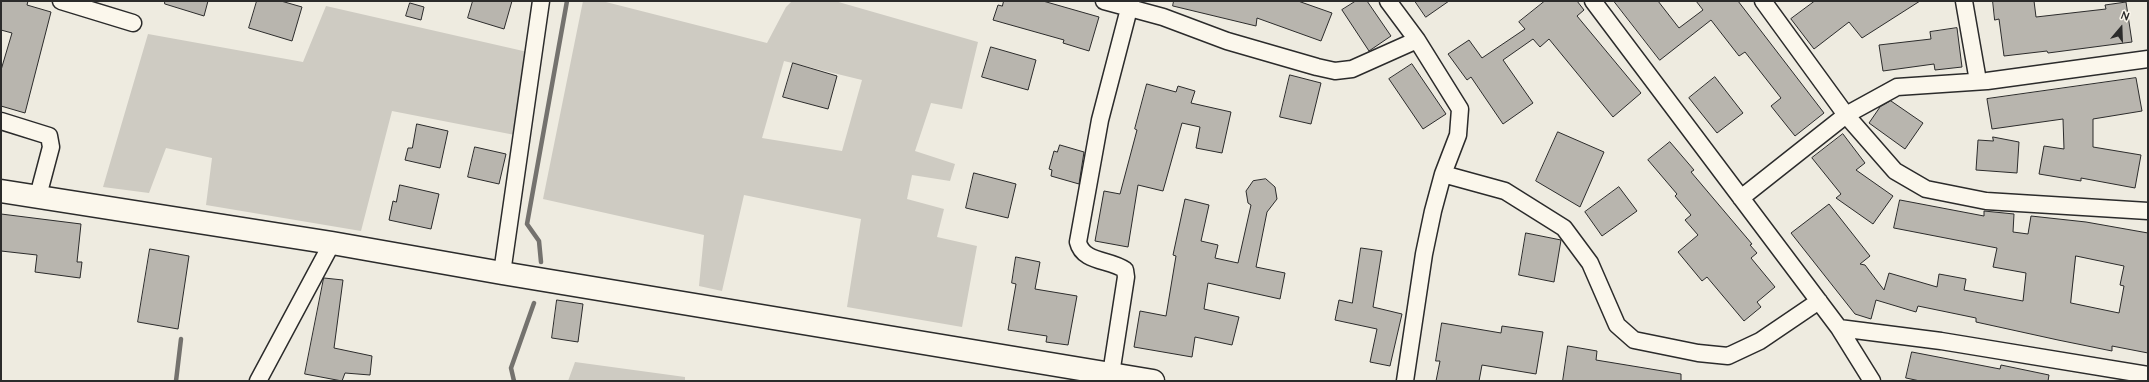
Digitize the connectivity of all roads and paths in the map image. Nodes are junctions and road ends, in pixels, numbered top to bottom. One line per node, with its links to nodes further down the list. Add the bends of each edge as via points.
1 (61, 1): 8 (street)
2 (541, 1): 22 (street)
3 (1104, 1): 9 (street)
4 (1388, 1): 11 (street)
5 (1593, 1): 19 (street)
6 (1763, 1): 14 (street)
7 (1964, 1): 13 (street)
8 (90, 5): 10 (street)
9 (1130, 5): 11 (street, via 1227,41 1335,70 1352,69); 25 (street, via 1100,120 1078,242 1080,250 1085,255 1125,270)
10 (133, 23)
11 (1417, 40): 16 (street, via 1460,109 1458,135)
12 (2148, 59): 13 (street)
13 (1978, 81): 14 (street, via 1897,87)
14 (1846, 115): 19 (street); 20 (street, via 1895,171 1926,189 1986,201)
15 (1, 121): 18 (street, via 49,136 51,147)
16 (1443, 174): 23 (street, via 1505,191 1564,228 1590,263 1617,325 1634,340 1698,353 1728,356 1760,341); 29 (street, via 1424,254)
17 (1, 191): 18 (main road)
18 (38, 196): 21 (main road)
19 (1741, 198): 23 (street)
20 (2148, 210)
21 (332, 243): 22 (main road); 27 (street)
22 (502, 273): 25 (main road)
23 (1819, 301): 24 (street)
24 (1840, 328): 26 (street, via 1941,341); 30 (street)
25 (1111, 374): 28 (main road)
26 (2148, 376)
27 (258, 381)
28 (1153, 381)
29 (1405, 381)
30 (1872, 381)

